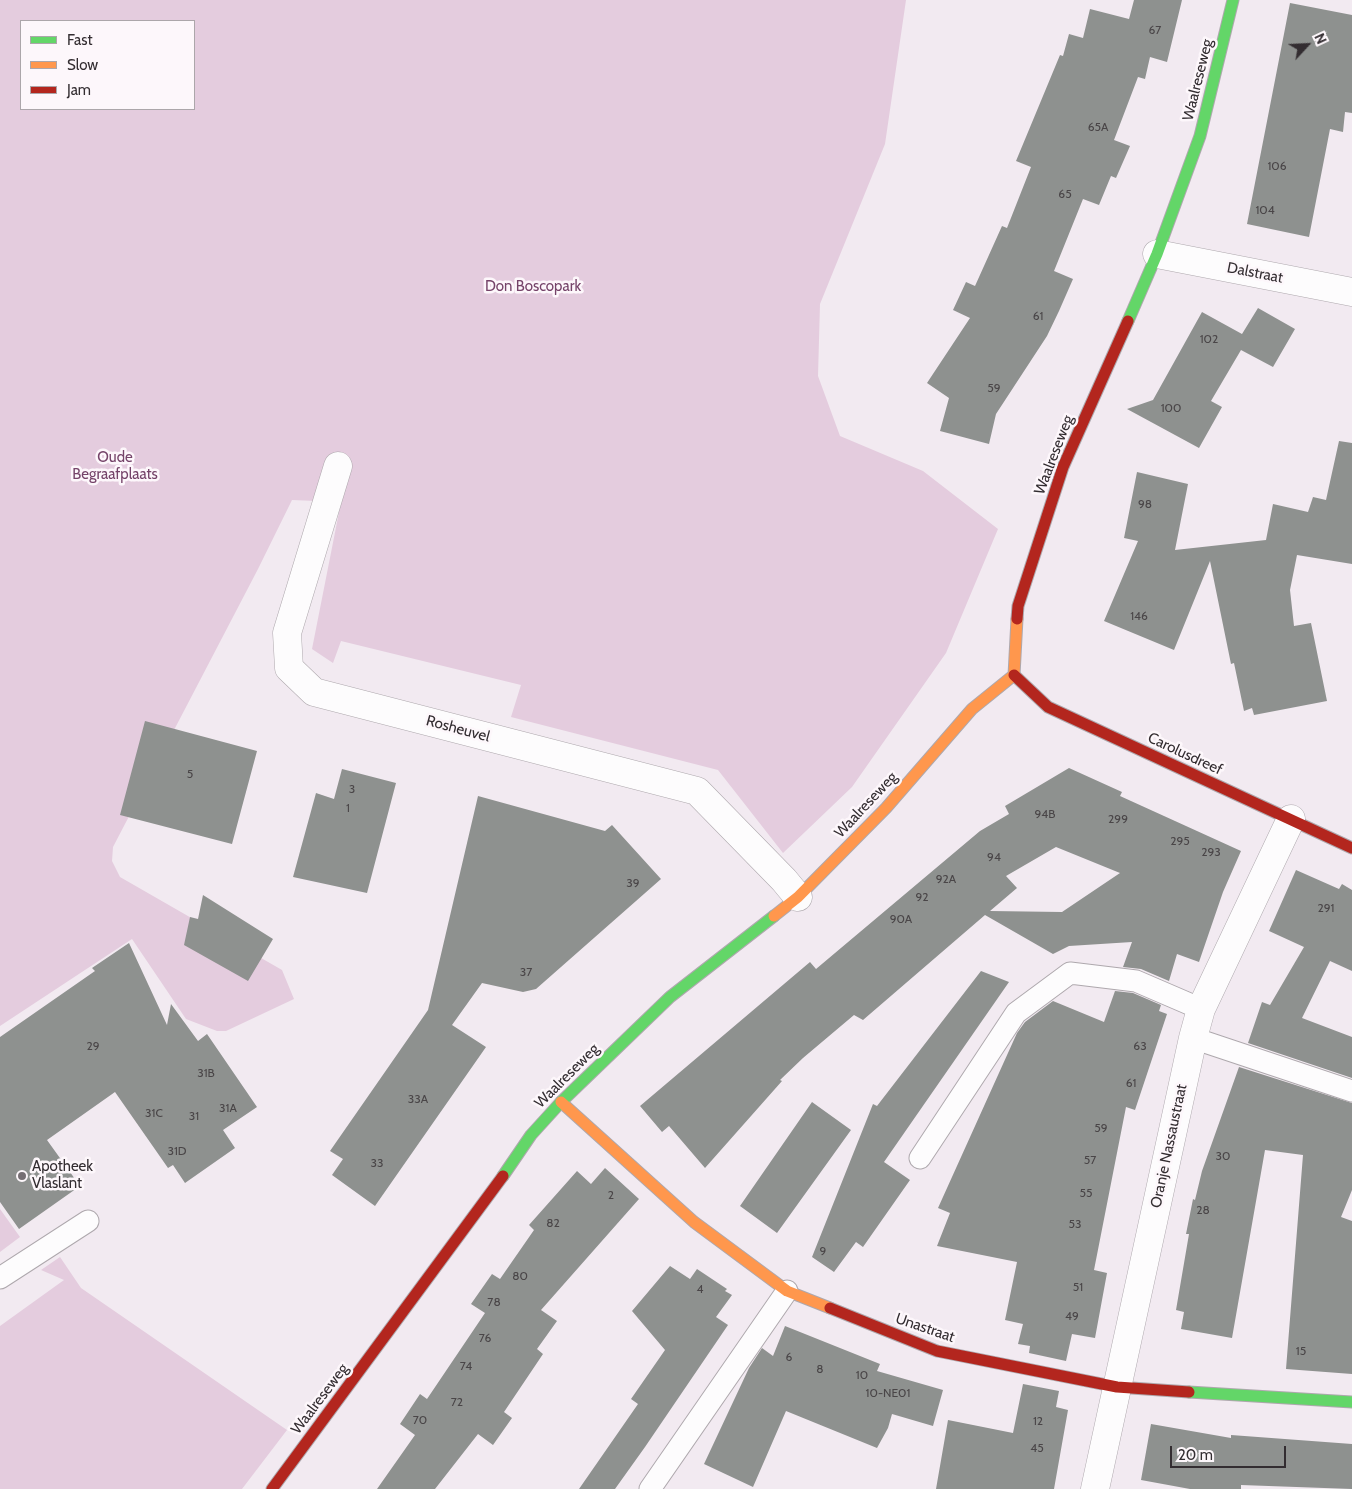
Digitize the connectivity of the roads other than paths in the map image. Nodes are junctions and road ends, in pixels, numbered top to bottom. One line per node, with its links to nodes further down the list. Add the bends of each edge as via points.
1 (1233, 0): 2 (street, Waalreseweg, via 1200,136)
2 (1157, 254): 3 (street, Dalstraat); 5 (street, Waalreseweg, via 1062,467 1018,606)
3 (1352, 292)
4 (338, 466): 8 (street, Rosheuvel, via 287,633 289,668 314,692 697,791)
5 (1014, 675): 6 (street, Carolusdreef, via 1048,707); 8 (street, Waalreseweg, via 972,709 886,808)
6 (1291, 819): 7 (street, Carolusdreef); 9 (street, Oranje Nassaustraat)
7 (1352, 848)
8 (798, 898): 12 (street, Waalreseweg, via 670,997)
9 (1201, 1009): 10 (street, Oranje Nassaustraat); 13 (lane, via 1136,980 1070,973 1016,1012)
10 (1193, 1038): 11 (lane); 17 (street, Oranje Nassaustraat)
11 (1352, 1091)
12 (561, 1102): 16 (street, Unastraat, via 694,1222); 19 (street, Waalreseweg, via 531,1134)
13 (920, 1158)
14 (88, 1220): 15 (lane)
15 (0, 1278)
16 (787, 1291): 17 (street, Unastraat, via 937,1351); 20 (lane)
17 (1117, 1387): 18 (street, Unastraat); 21 (street, Oranje Nassaustraat)
18 (1352, 1402)
19 (272, 1489)
20 (650, 1489)
21 (1095, 1489)

